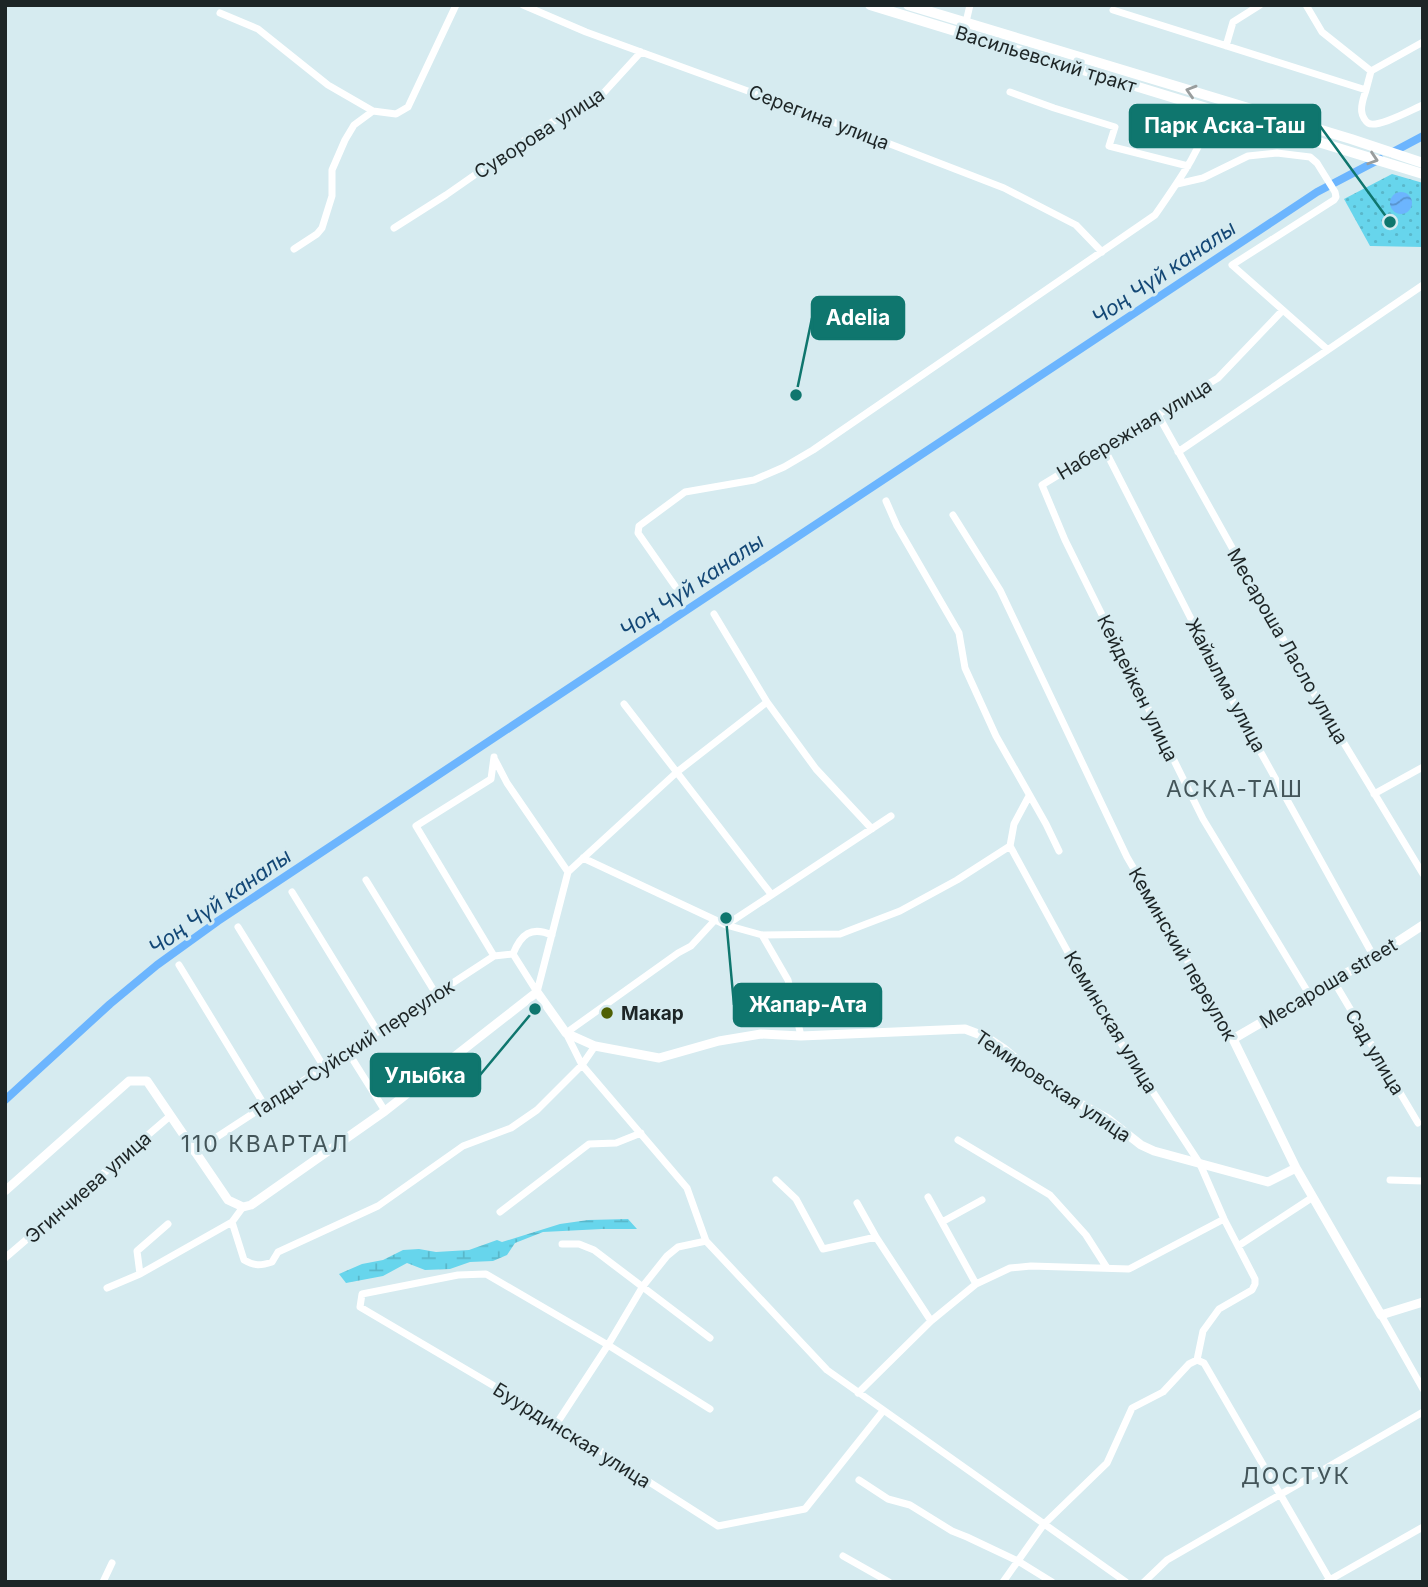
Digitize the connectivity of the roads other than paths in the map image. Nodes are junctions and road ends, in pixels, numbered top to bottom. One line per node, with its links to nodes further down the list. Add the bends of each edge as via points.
1 (456, 5): 19 (street, via 408,107 396,114)
2 (523, 5): 13 (street, Серегина улица)
3 (870, 5): 18 (main road, Васильевский тракт)
4 (908, 5): 10 (main road, Васильевский тракт)
5 (970, 5): 10 (street)
6 (1261, 5): 12 (street, via 1233,22)
7 (1306, 5): 14 (street, via 1322,32)
8 (1113, 10): 12 (street)
9 (220, 13): 19 (street, via 258,29 328,85)
10 (966, 22): 21 (main road, Васильевский тракт, one-way to 10, via 1351,139)
11 (1423, 42): 14 (street)
12 (1226, 46): 15 (street)
13 (641, 52): 23 (street, Суворова улица, via 598,99 542,128); 25 (street, Серегина улица, via 1004,188 1076,225)
14 (1371, 71): 15 (street)
15 (1366, 90): 17 (street, via 1361,111 1373,125)
16 (1010, 92): 20 (street, via 1115,127 1109,146)
17 (1423, 105)
18 (1212, 110): 20 (street); 21 (main road, Васильевский тракт, one-way to 21, via 1410,171)
19 (373, 111): 24 (street, via 354,125 345,140 332,170 332,196 322,228)
20 (1188, 166): 22 (street)
21 (1422, 166)
22 (1177, 184): 25 (street, via 1155,215); 27 (street, via 1203,178 1248,156 1277,153 1310,157 1317,163 1335,192 1334,200 1232,265)
23 (394, 228)
24 (294, 249)
25 (1102, 252): 35 (street, via 813,450 754,480 685,492 639,526 638,533)
26 (1423, 285): 28 (street, Набережная улица)
27 (1282, 311): 28 (street); 29 (street, Набережная улица, via 1218,378)
28 (1327, 349): 31 (street, Набережная улица)
29 (1158, 415): 30 (street, Набережная улица); 31 (street, Месароша Ласло улица)
30 (1104, 448): 32 (street, Набережная улица); 61 (street, Жайылма улица, via 1239,713)
31 (1178, 452): 41 (street, Месароша Ласло улица)
32 (1042, 485): 66 (street, Кейдейкен улица, via 1203,819)
33 (886, 501): 42 (street, via 959,633 965,668)
34 (953, 514): 70 (street, Кеминский переулок, via 1000,590 1127,857)
35 (675, 586)
36 (714, 614): 37 (street)
37 (767, 702): 40 (street); 44 (street, via 817,769)
38 (624, 704): 40 (street)
39 (1423, 767): 41 (street)
40 (677, 772): 47 (street); 52 (street)
41 (1374, 794): 49 (street, Месароша Ласло улица)
42 (1029, 796): 45 (street, via 1014,824); 46 (street)
43 (891, 816): 44 (street)
44 (872, 829): 52 (street)
45 (1010, 846): 58 (street, via 900,911 840,934); 82 (street, Кеминская улица, via 1100,1011)
46 (1059, 850)
47 (583, 858): 48 (street); 53 (street)
48 (568, 872): 57 (street); 60 (street, via 494,757 491,779 416,826)
49 (1423, 874)
50 (366, 880): 65 (street)
51 (292, 892): 67 (street)
52 (771, 894): 54 (street)
53 (715, 920): 54 (street); 68 (street, via 691,946)
54 (726, 925): 58 (street)
55 (1423, 925): 61 (street, Месароша street)
56 (238, 927): 74 (street)
57 (552, 935): 59 (street, via 541,930 527,933 518,940); 64 (street)
58 (762, 935): 69 (street, via 788,980)
59 (513, 954): 60 (street, Талды-Суйский переулок); 64 (street)
60 (494, 956): 65 (street, Талды-Суйский переулок)
61 (1374, 957): 63 (street, Месароша street)
62 (179, 965): 75 (street)
63 (1333, 980): 66 (street, Месароша street); 78 (street, Сад улица)
64 (537, 992): 68 (street); 76 (street)
65 (436, 994): 67 (street, Талды-Суйский переулок)
66 (1309, 994): 70 (street, Месароша street)
67 (377, 1032): 72 (street, Талды-Суйский переулок)
68 (566, 1034): 71 (street, Темировская улица); 73 (street)
69 (801, 1036): 71 (street, Темировская улица, via 761,1034 659,1058); 82 (street, Темировская улица, via 965,1029 1004,1049 1050,1087 1108,1119 1141,1145)
70 (1233, 1040): 83 (street, Кеминский переулок)
71 (595, 1046): 73 (street)
72 (348, 1052): 74 (street, Талды-Суйский переулок); 76 (street)
73 (582, 1065): 79 (street); 95 (street, via 537,1110 511,1128 463,1146 378,1206 278,1252 272,1262 254,1266 244,1260)
74 (324, 1067): 75 (street, Талды-Суйский переулок)
75 (265, 1106): 81 (street, Талды-Суйский переулок)
76 (385, 1111): 92 (street)
77 (170, 1116): 81 (street); 87 (street, via 147,1082 129,1081); 102 (street, Эгинчиева улица)
78 (1418, 1123)
79 (640, 1133): 93 (street, via 616,1143 589,1144); 99 (street, via 687,1188)
80 (957, 1140): 103 (street, via 1050,1195 1086,1235)
81 (194, 1152): 92 (street, via 228,1200)
82 (1200, 1164): 83 (street, Темировская улица, via 1268,1182); 94 (street, Кеминская улица)
83 (1296, 1168): 89 (street, Кеминский переулок)
84 (776, 1180): 98 (street, via 796,1199 823,1249)
85 (1390, 1180): 86 (street)
86 (1423, 1181)
87 (5, 1191)
88 (928, 1197): 96 (street)
89 (1313, 1197): 101 (street); 109 (street, Кеминский переулок)
90 (982, 1200): 96 (street)
91 (857, 1203): 98 (street)
92 (243, 1207): 95 (street)
93 (500, 1212)
94 (1224, 1219): 101 (street, Кеминская улица); 103 (street, via 1129,1269)
95 (232, 1222): 104 (street)
96 (942, 1222): 105 (street)
97 (168, 1224): 104 (street, via 137,1251)
98 (876, 1237): 110 (street)
99 (706, 1241): 106 (street, via 678,1247); 115 (street, via 827,1370)
100 (562, 1244): 106 (street, via 594,1250)
101 (1238, 1246): 113 (street, Кеминская улица, via 1255,1284 1219,1308 1203,1331)
102 (5, 1258)
103 (1107, 1268): 105 (street, via 1010,1268)
104 (140, 1273): 107 (street)
105 (976, 1284): 110 (street)
106 (643, 1286): 111 (street); 112 (street)
107 (107, 1288)
108 (1423, 1302): 109 (street)
109 (1381, 1315): 114 (street, Кеминский переулок)
110 (931, 1321): 115 (street)
111 (710, 1338)
112 (608, 1345): 116 (street); 119 (street); 119 (street, Буурдинская улица, via 486,1274 362,1294 360,1307)
113 (1197, 1360): 121 (street, via 1204,1363); 122 (street, via 1163,1392 1132,1408 1107,1463)
114 (1423, 1389)
115 (858, 1393): 117 (street)
116 (710, 1409)
117 (883, 1411): 119 (street, Буурдинская улица, via 805,1509 718,1526); 122 (street)
118 (1423, 1412): 121 (street)
119 (557, 1423)
120 (859, 1480): 125 (street, via 888,1499 910,1505)
121 (1280, 1495): 127 (street); 133 (street, via 1167,1560)
122 (1044, 1524): 125 (street); 132 (street)
123 (1423, 1527): 127 (street)
124 (843, 1556): 129 (street)
125 (1017, 1562): 130 (street); 131 (street)
126 (112, 1563): 128 (street)
127 (1329, 1581)
128 (103, 1582)
129 (889, 1582)
130 (1003, 1582)
131 (1052, 1582)
132 (1126, 1582)
133 (1144, 1582)

